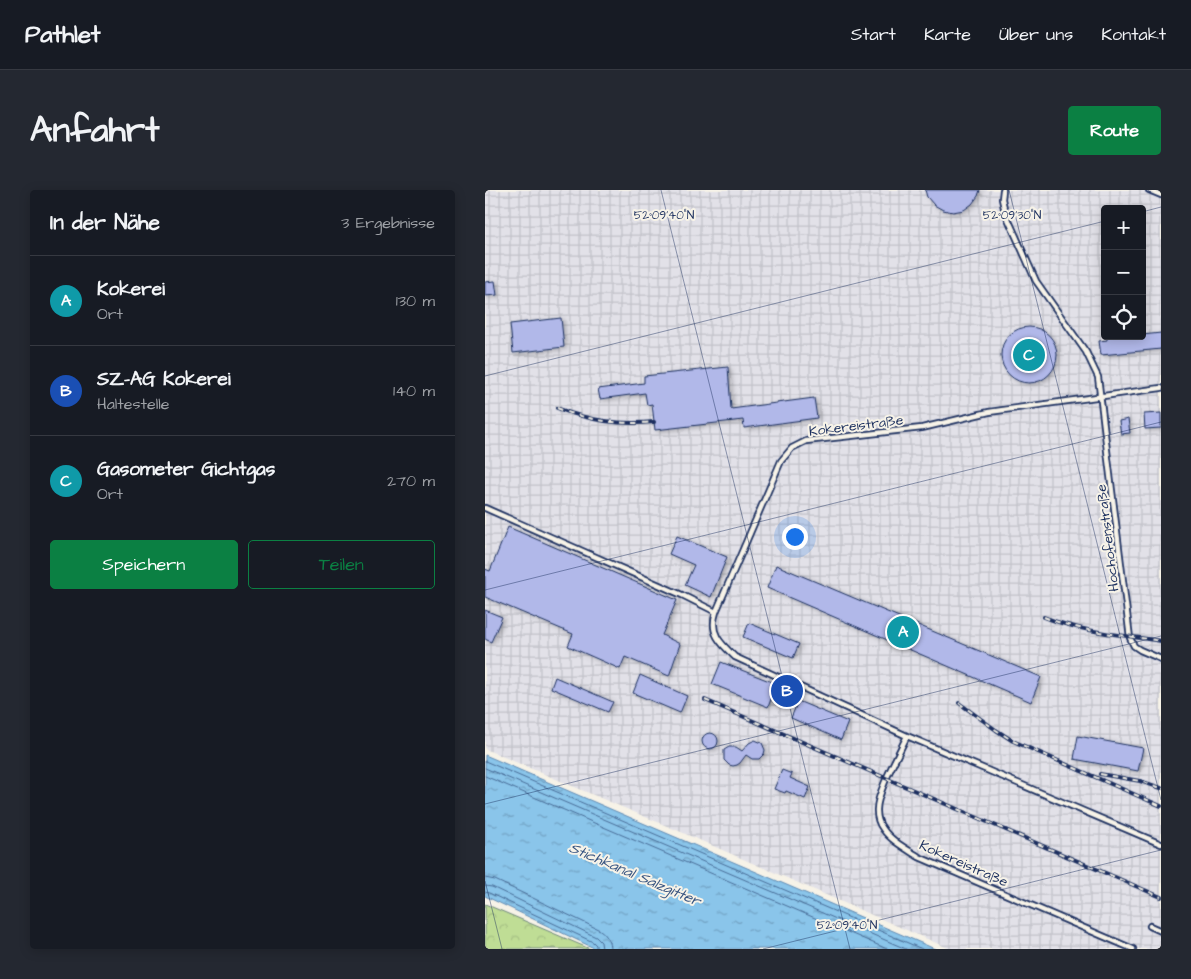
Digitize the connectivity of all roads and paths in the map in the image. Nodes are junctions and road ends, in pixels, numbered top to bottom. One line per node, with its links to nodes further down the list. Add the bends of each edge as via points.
1 (1003, 190): 5 (lane, Hochofenstraße, via 1005,212 1036,281 1086,352 1098,377)
2 (1149, 190): 3 (lane)
3 (1161, 195)
4 (1161, 388): 5 (lane)
5 (1101, 396): 7 (lane, Kokereistraße, via 989,412 922,428 806,442 793,448 781,461); 8 (lane, Hochofenstraße, via 1130,638 1134,646)
6 (485, 508): 7 (lane)
7 (716, 612): 9 (lane, Kokereistraße, via 714,630 724,647 735,657)
8 (1161, 659)
9 (907, 736): 10 (lane, Kokereistraße); 13 (lane, Kokereistraße, via 879,797 877,810 883,830 919,857)
10 (1161, 844)
11 (1150, 926): 12 (lane)
12 (1161, 931)
13 (1133, 949)

